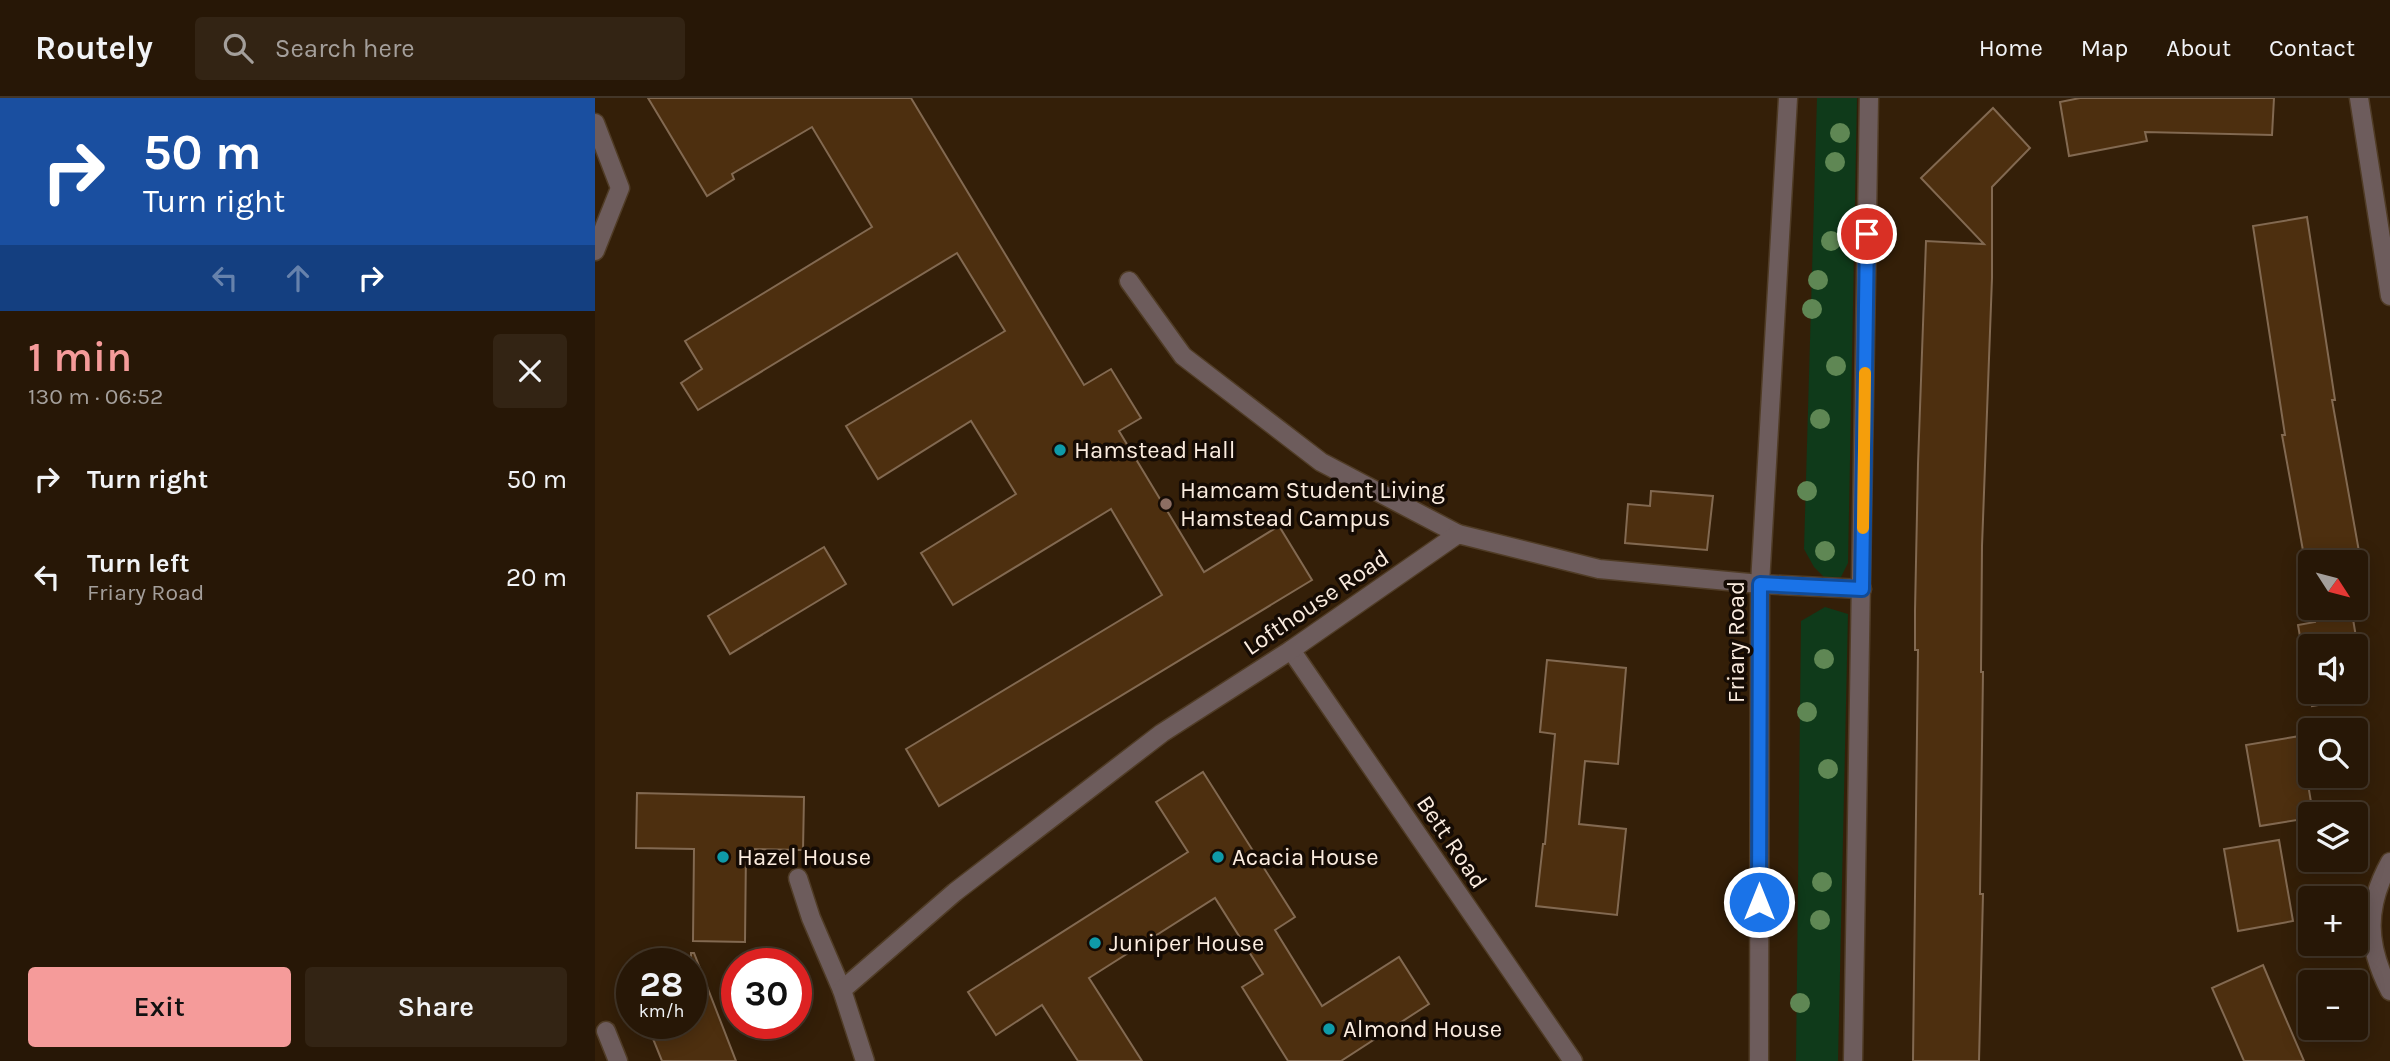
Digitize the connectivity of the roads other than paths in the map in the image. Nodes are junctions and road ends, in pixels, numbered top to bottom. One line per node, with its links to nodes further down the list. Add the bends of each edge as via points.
1 (1788, 98): 9 (street, Friary Road)
2 (1869, 98): 10 (street)
3 (2359, 98): 7 (street)
4 (595, 123): 5 (street, via 620,188)
5 (595, 251)
6 (1129, 281): 8 (street, via 1183,356 1321,462)
7 (2390, 296)
8 (1458, 534): 9 (street, via 1599,569); 11 (street, Lofthouse Road)
9 (1760, 584): 10 (street); 20 (street, Friary Road)
10 (1862, 589): 21 (street)
11 (1291, 650): 14 (street, Lofthouse Road, via 1162,733 955,892); 19 (street, Bett Road)
12 (2390, 862): 15 (street, via 2372,909 2371,939 2378,968)
13 (798, 878): 14 (street)
14 (842, 990): 18 (street)
15 (2390, 990)
16 (606, 1031): 17 (street)
17 (618, 1061)
18 (865, 1061)
19 (1573, 1061)
20 (1759, 1061)
21 (1853, 1061)

